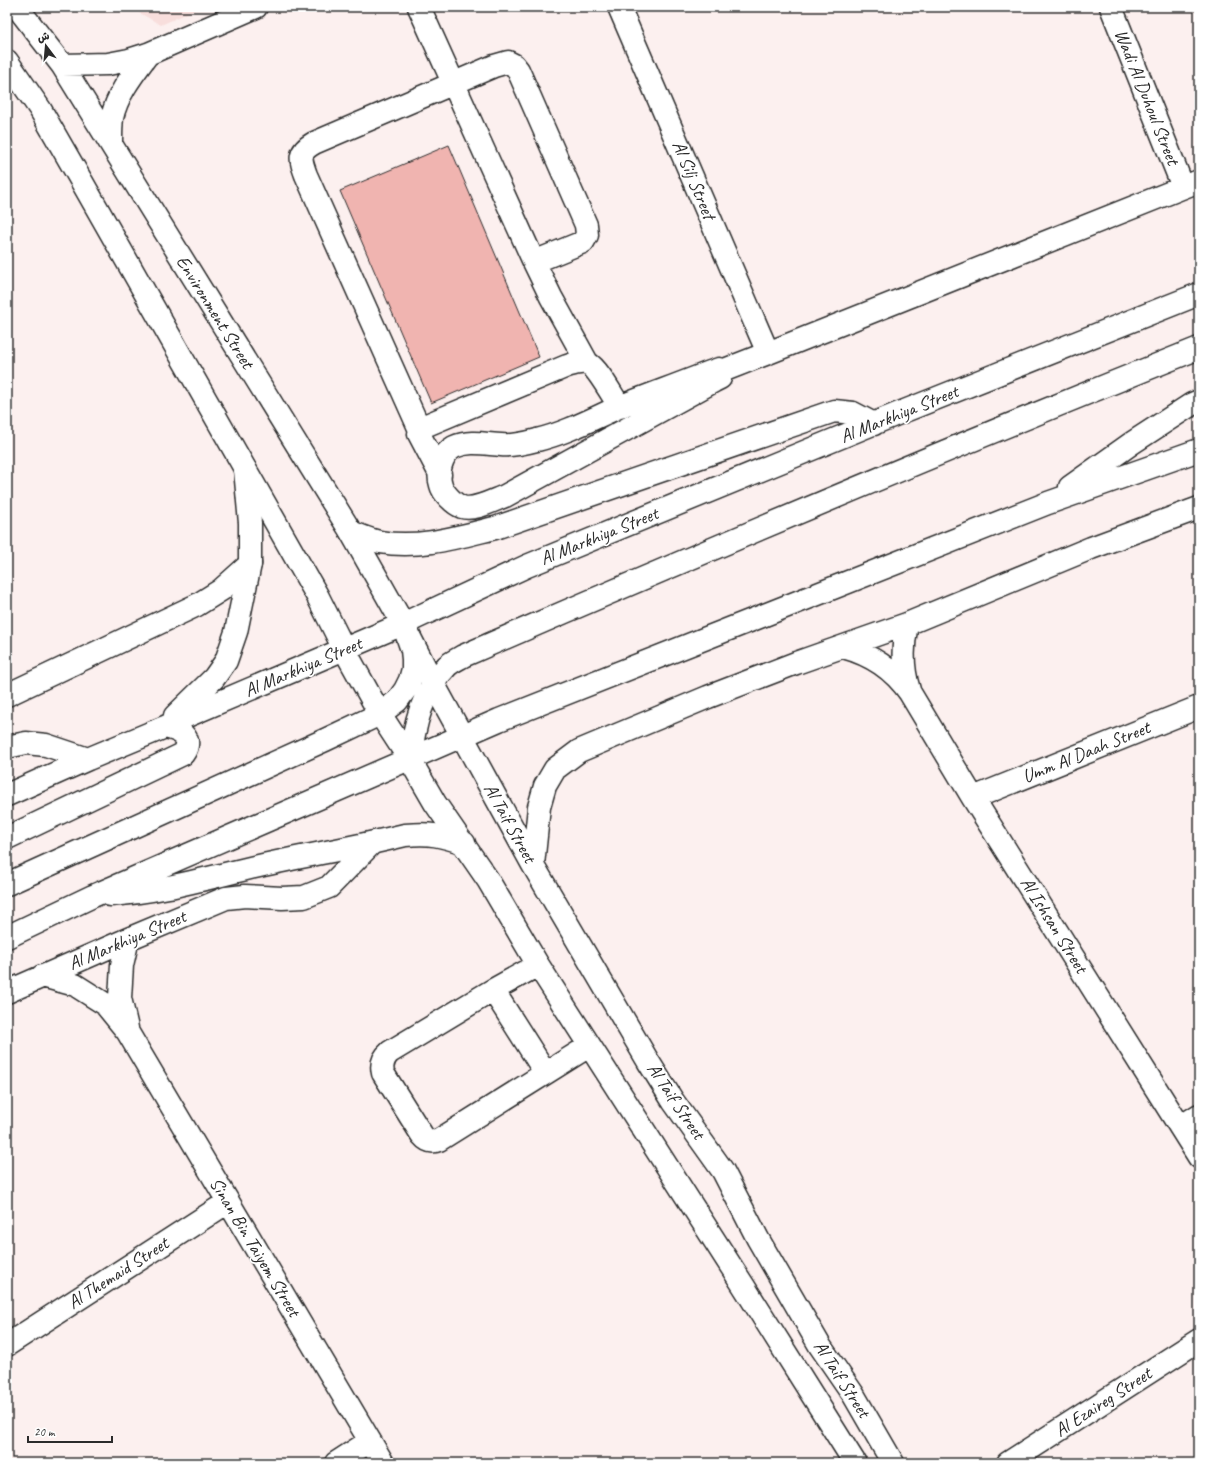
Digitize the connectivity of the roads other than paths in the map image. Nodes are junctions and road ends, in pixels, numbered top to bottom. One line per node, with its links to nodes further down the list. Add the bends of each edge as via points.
1 (17, 7): 8 (main road, Environment Street)
2 (256, 7): 6 (main road)
3 (419, 7): 9 (main road)
4 (619, 7): 15 (main road, Al Silj Street)
5 (1111, 7): 11 (main road, Wadi Al Duhoul Street)
6 (148, 54): 8 (main road, via 108,64); 10 (main road, via 120,97 112,118)
7 (7, 61): 23 (main road, via 40,109)
8 (62, 65): 10 (main road, Environment Street)
9 (453, 83): 12 (main road); 12 (main road, via 500,63 508,62 518,70 586,225 587,235 583,242); 21 (main road, via 314,143 306,148 302,155 306,175)
10 (111, 143): 27 (main road, Environment Street)
11 (1191, 184): 15 (main road)
12 (534, 262): 16 (main road)
13 (1199, 294): 20 (main road, Al Markhiya Street)
14 (1199, 348): 33 (main road, via 683,560 463,656 448,665)
15 (768, 354): 17 (main road)
16 (588, 364): 19 (main road, via 595,369); 21 (main road, via 567,366 427,424)
17 (722, 371): 19 (main road, via 715,370); 24 (main road, via 720,378 486,504 471,508 462,507 454,502 441,486)
18 (1199, 401): 25 (main road, via 1132,443)
19 (620, 407): 24 (main road, via 537,440 502,446 485,443 463,444 452,448 444,456)
20 (874, 424): 27 (main road, via 853,413 834,411 495,528 435,542 392,544 378,542); 29 (main road, Al Markhiya Street, via 527,566)
21 (420, 430): 24 (main road, via 421,440)
22 (1199, 450): 25 (main road)
23 (245, 469): 28 (main road, via 250,523); 32 (main road, via 318,597)
24 (440, 474)
25 (1048, 503): 39 (main road)
26 (1199, 508): 30 (main road, via 1091,548)
27 (351, 532): 29 (main road, Environment Street)
28 (250, 564): 35 (main road, via 221,590 197,605); 38 (main road, via 236,632 226,661 214,678)
29 (403, 624): 32 (main road, Al Markhiya Street); 33 (main road, Al Taif Street); 37 (main road, via 412,650 413,669 405,690 397,701)
30 (907, 624): 31 (main road); 34 (main road, Al Ishsan Street, via 903,652)
31 (843, 647): 34 (main road, Al Ishsan Street, via 881,663); 48 (main road, via 708,697 579,751 555,769 545,786 539,807)
32 (344, 649): 37 (main road, Al Taif Street); 38 (main road, Al Markhiya Street)
33 (433, 682): 39 (main road, Al Taif Street); 42 (main road, via 418,715)
34 (910, 693): 44 (main road, Al Ishsan Street)
35 (7, 695)
36 (1199, 707): 44 (main road, Umm Al Daah Street)
37 (380, 714): 42 (main road, Al Taif Street); 49 (main road)
38 (165, 727): 41 (main road, Al Markhiya Street); 45 (main road, via 185,736 187,748 183,754)
39 (462, 736): 42 (main road); 48 (main road, Al Taif Street)
40 (7, 747): 41 (main road, via 26,743 46,745)
41 (88, 759): 43 (main road, Al Markhiya Street)
42 (410, 760): 47 (main road, Al Taif Street, via 435,803); 50 (main road)
43 (7, 795)
44 (973, 798): 61 (main road, Al Ishsan Street)
45 (7, 838)
46 (372, 843): 47 (main road, via 422,834 438,835); 50 (main road, via 154,890); 52 (main road, Al Markhiya Street, via 329,887 304,897 226,898)
47 (464, 843): 53 (main road, Al Taif Street)
48 (533, 865): 70 (main road, Al Taif Street, via 648,1061 723,1171 758,1239 820,1346 853,1394)
49 (7, 884)
50 (93, 896): 51 (main road)
51 (7, 937)
52 (128, 938): 54 (main road, Al Markhiya Street); 57 (main road, Sinan Bin Taiyem Street, via 122,965 120,998)
53 (538, 965): 55 (main road); 58 (main road, Al Taif Street)
54 (42, 976): 56 (main road, Al Markhiya Street); 57 (main road, Sinan Bin Taiyem Street, via 75,985 105,1004)
55 (493, 990): 59 (main road); 59 (main road, via 390,1052 385,1056 383,1074 424,1138 431,1142)
56 (7, 992)
57 (127, 1031): 63 (main road, Sinan Bin Taiyem Street)
58 (589, 1046): 59 (main road); 69 (main road, Al Taif Street)
59 (545, 1072)
60 (1199, 1115): 61 (main road)
61 (1180, 1127): 62 (main road, Al Ishsan Street)
62 (1199, 1157)
63 (228, 1202): 65 (main road, Al Themaid Street); 66 (main road, Sinan Bin Taiyem Street)
64 (1199, 1340): 71 (main road, Al Ezaireg Street)
65 (7, 1345)
66 (370, 1441): 67 (main road); 68 (main road, Sinan Bin Taiyem Street)
67 (336, 1463)
68 (383, 1463)
69 (855, 1463)
70 (893, 1463)
71 (1008, 1463)

